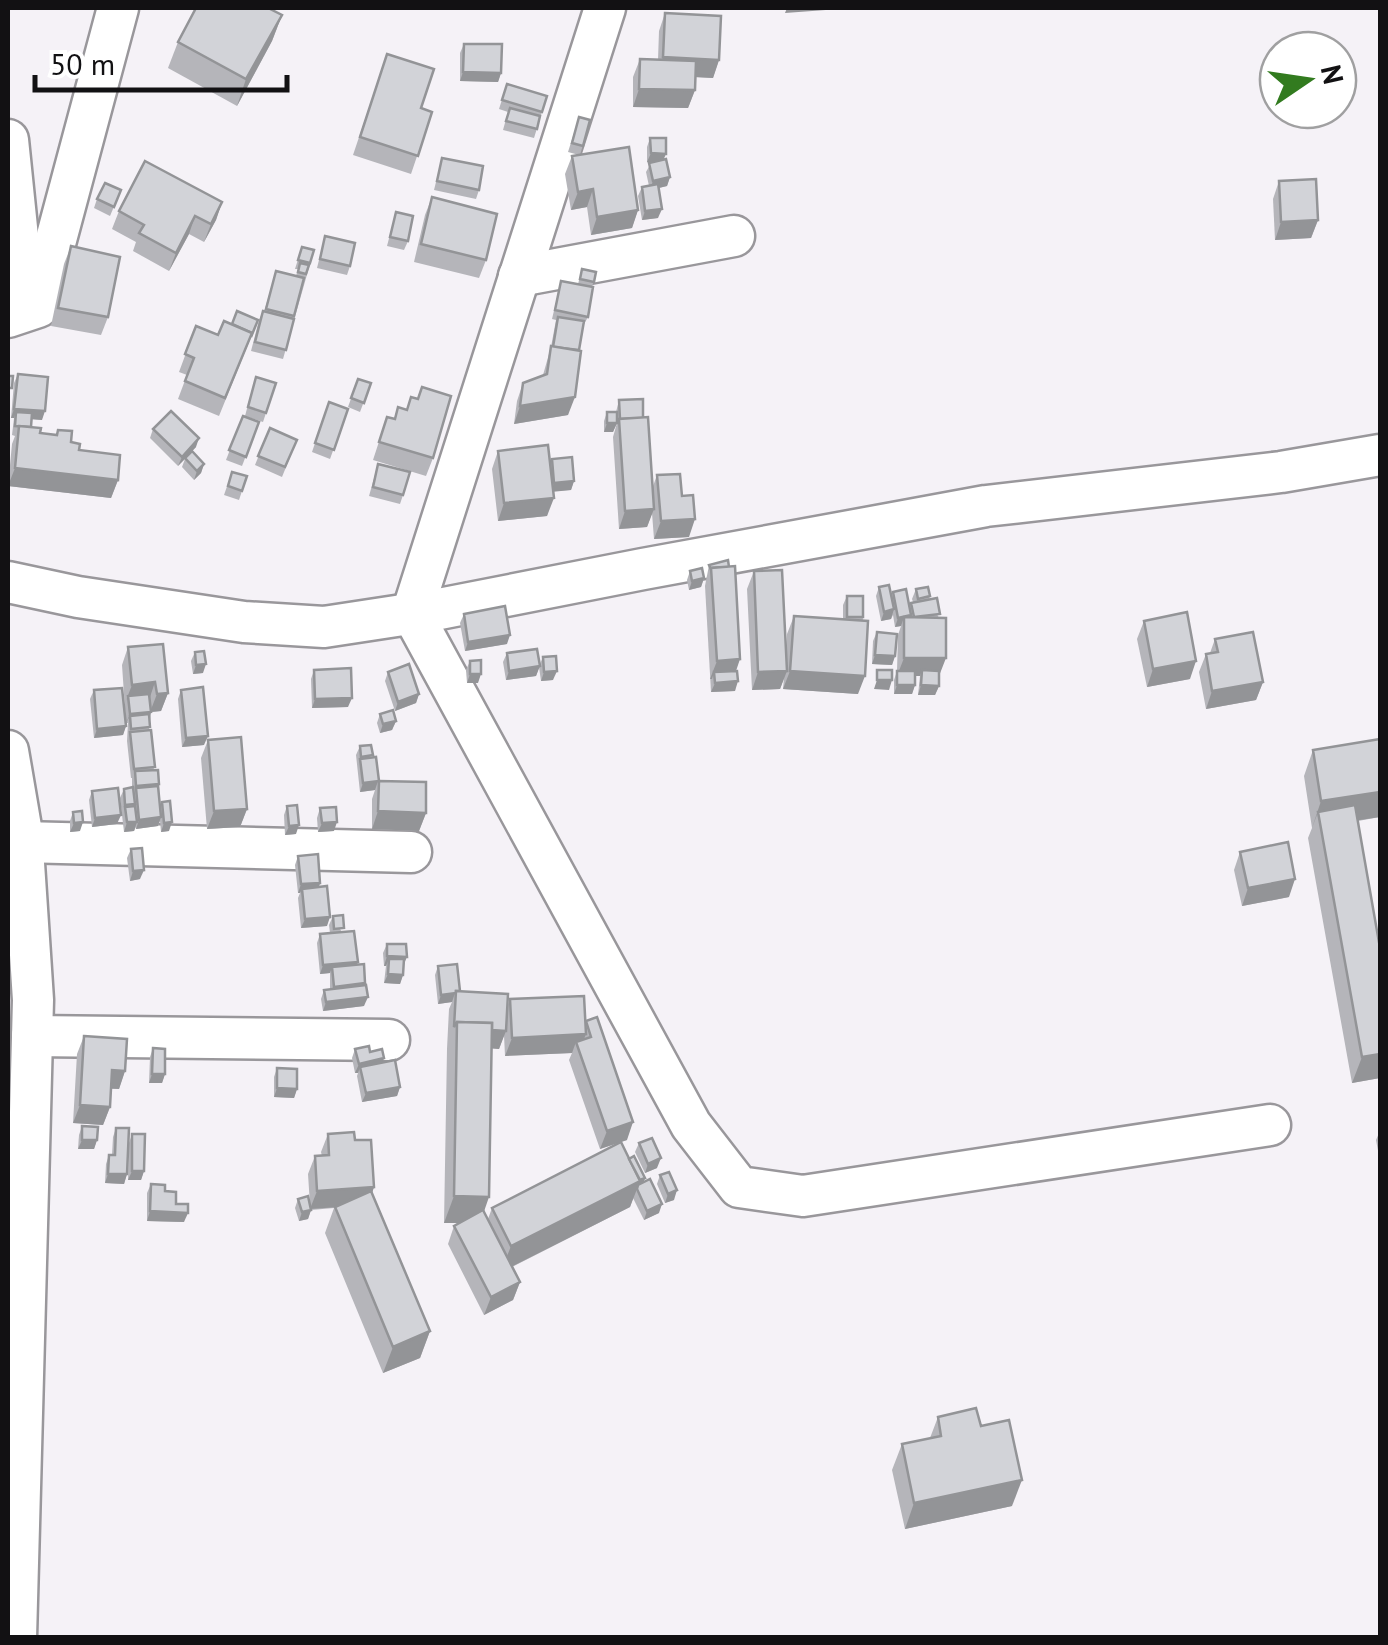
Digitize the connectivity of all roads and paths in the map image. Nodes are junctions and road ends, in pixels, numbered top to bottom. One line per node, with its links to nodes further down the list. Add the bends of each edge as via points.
1 (118, 8): 7 (street, via 38,307)
2 (605, 8): 5 (street)
3 (8, 140): 6 (street, via 20,258)
4 (734, 236): 5 (street)
5 (519, 276): 10 (street)
6 (8, 306)
7 (8, 317)
8 (1380, 455): 10 (street, via 986,506)
9 (8, 582): 10 (street, via 244,622 324,627)
10 (412, 613): 16 (street, via 691,1125 739,1187 803,1196)
11 (8, 751): 12 (street)
12 (22, 842): 13 (street); 14 (street)
13 (411, 852)
14 (32, 1036): 15 (street); 17 (street)
15 (389, 1040)
16 (1270, 1125)
17 (16, 1638)

